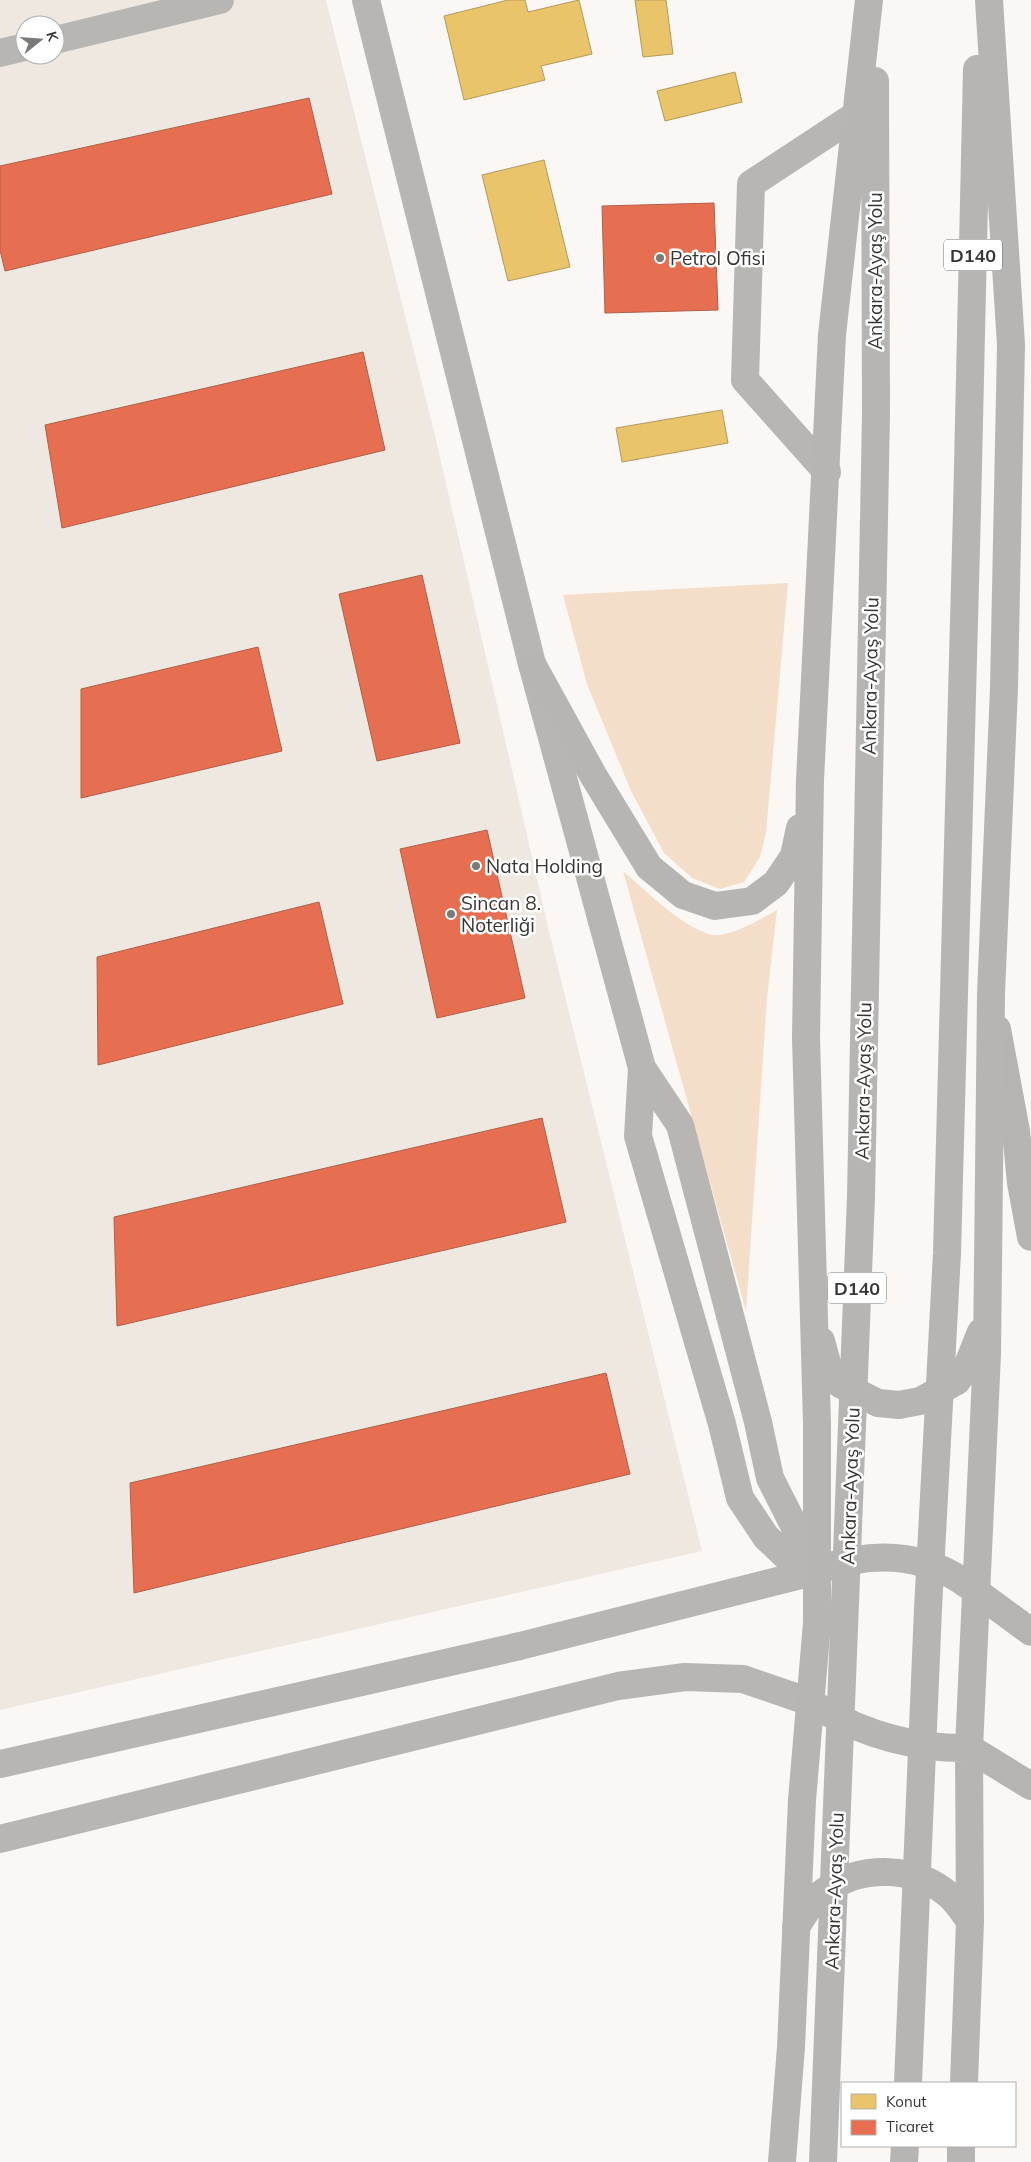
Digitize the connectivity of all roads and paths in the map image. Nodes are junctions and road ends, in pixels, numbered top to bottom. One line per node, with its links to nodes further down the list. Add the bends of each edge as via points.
1 (220, 0): 7 (street)
2 (366, 0): 12 (street)
3 (869, 0): 10 (highway)
4 (876, 0): 34 (highway, Ankara-Ayaş Yolu / D140, bridge, via 876,414 861,1197)
5 (979, 0): 29 (highway, D140, bridge, via 947,1253)
6 (989, 0): 14 (highway, via 1011,344 1004,688)
7 (65, 38)
8 (15, 49): 9 (street)
9 (0, 53)
10 (856, 115): 11 (highway, via 832,336); 11 (street, via 751,184 745,380)
11 (827, 472): 13 (highway)
12 (532, 664): 13 (highway, via 592,775 649,867 683,896 715,906 752,901 776,883 794,856); 15 (street)
13 (810, 780): 18 (highway, via 806,1038)
14 (991, 994): 16 (main road); 17 (highway)
15 (642, 1068): 19 (street, via 680,1125 770,1478); 19 (street, via 638,1136 722,1424 740,1498 766,1537 786,1557)
16 (1031, 1237)
17 (987, 1304): 18 (highway, via 978,1342 957,1381 920,1401 899,1405 878,1402 840,1384 827,1363); 20 (highway)
18 (813, 1313): 19 (highway)
19 (817, 1571): 20 (highway, via 864,1558 904,1558 951,1574); 22 (highway, via 817,1623); 24 (street, via 520,1646)
20 (978, 1593): 21 (main road); 23 (highway)
21 (1031, 1632)
22 (810, 1702): 23 (highway, via 852,1724 896,1740); 26 (street, via 743,1679 685,1676 618,1686); 28 (highway)
23 (969, 1748): 25 (main road); 27 (highway)
24 (0, 1764)
25 (1031, 1786)
26 (0, 1839)
27 (970, 1921): 28 (highway, via 951,1896 926,1880 888,1872 866,1873 838,1883 813,1902); 30 (highway)
28 (796, 1927): 33 (highway)
29 (908, 2082)
30 (964, 2082)
31 (905, 2147): 35 (highway)
32 (961, 2147): 36 (highway)
33 (782, 2162)
34 (823, 2162)
35 (904, 2162)
36 (961, 2162)

